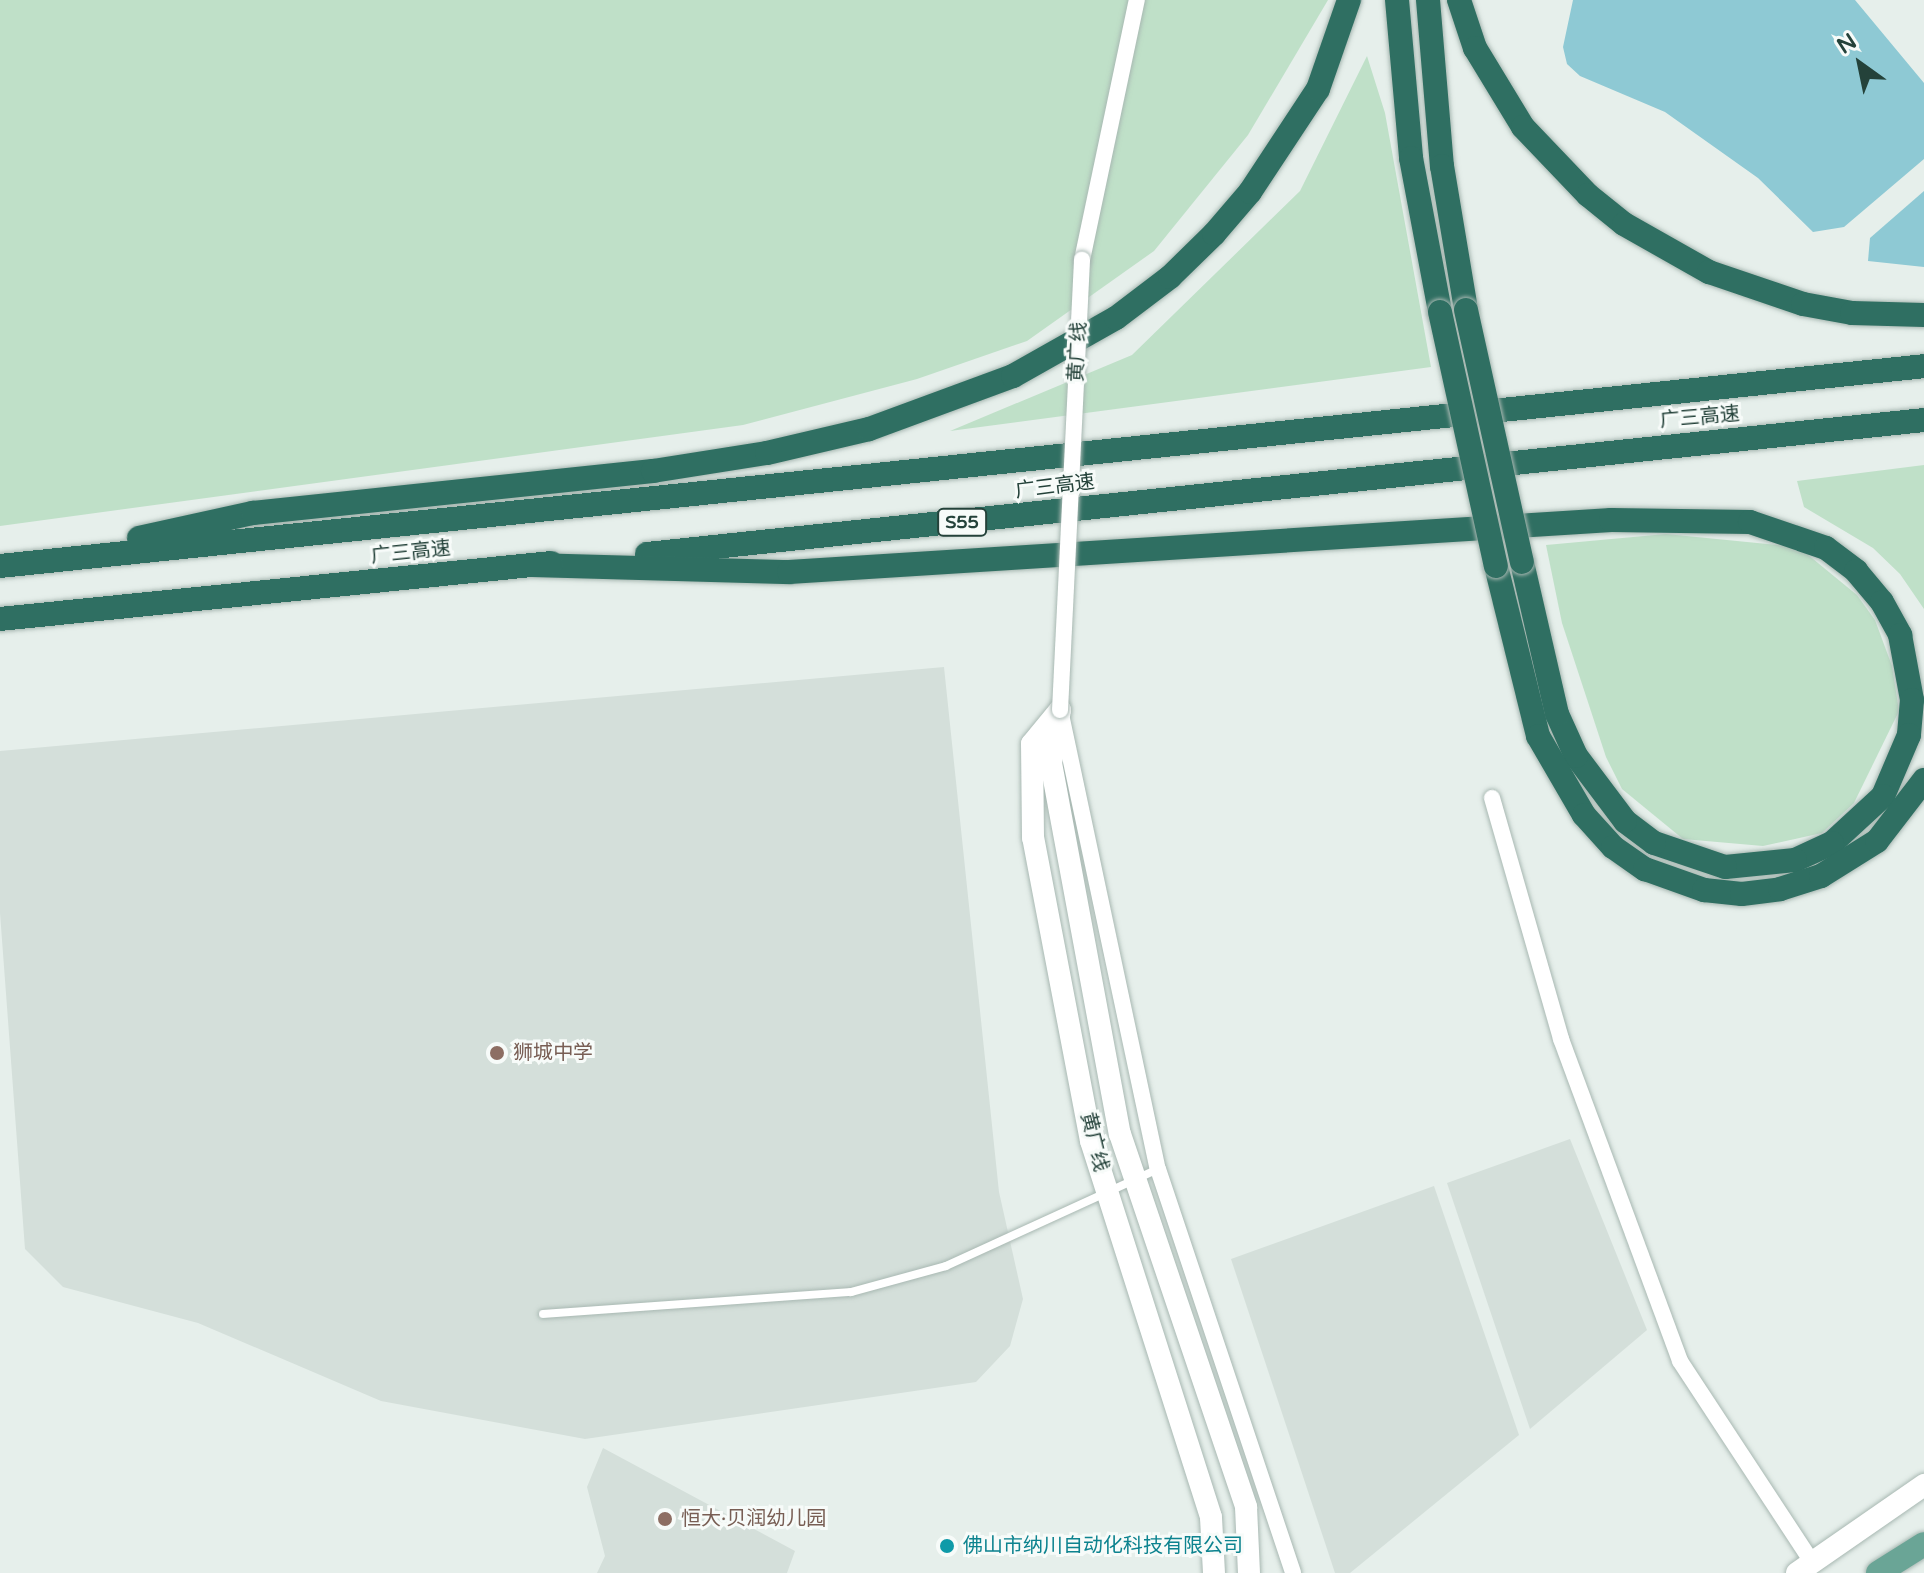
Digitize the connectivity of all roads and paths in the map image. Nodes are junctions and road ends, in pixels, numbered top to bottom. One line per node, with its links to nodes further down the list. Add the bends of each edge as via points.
1 (1137, 0): 13 (street, 黄广线, bridge, via 1082,260)
2 (1349, 0): 9 (highway, via 1318,89 1250,192 1214,234 1170,277 1116,318 1013,376 895,421 767,453 653,471 253,513)
3 (1397, 0): 14 (highway, bridge, via 1411,158 1496,566 1538,736 1584,815 1613,847 1645,869 1704,890 1742,894 1821,876 1860,854 1901,815)
4 (1428, 0): 10 (highway, bridge, via 1442,166 1466,310 1522,562 1557,714 1576,756 1625,821 1654,843 1725,867 1795,860 1832,843 1883,796 1909,735 1909,668 1900,635 1874,592 1826,548 1750,522 1611,520 789,572)
5 (1459, 0): 6 (highway, via 1475,48 1523,127 1588,195 1637,232 1709,272 1803,304 1852,313)
6 (1924, 315)
7 (1924, 366): 9 (highway, 广三高速)
8 (1924, 420): 10 (highway, 广三高速 / S55, via 1506,460 833,538)
9 (34, 562): 11 (highway, 广三高速)
10 (535, 565): 12 (highway, 广三高速 / S55)
11 (0, 566)
12 (0, 619)
13 (1060, 710): 16 (street); 17 (street, 黄广线, via 1051,763 1120,1134); 18 (street, 黄广线, via 1032,744 1033,838 1091,1141)
14 (1924, 780)
15 (1492, 798): 22 (street, via 1561,1039 1680,1361)
16 (1158, 1169): 17 (lane); 25 (street)
17 (1135, 1180): 18 (lane); 24 (street, 黄广线, via 1246,1507)
18 (1108, 1194): 19 (lane, via 946,1266 851,1292); 23 (street, 黄广线, via 1211,1517)
19 (543, 1314)
20 (1924, 1485): 22 (street)
21 (1924, 1544): 26 (main road)
22 (1804, 1568)
23 (1214, 1573)
24 (1249, 1573)
25 (1293, 1573)
26 (1878, 1573)

